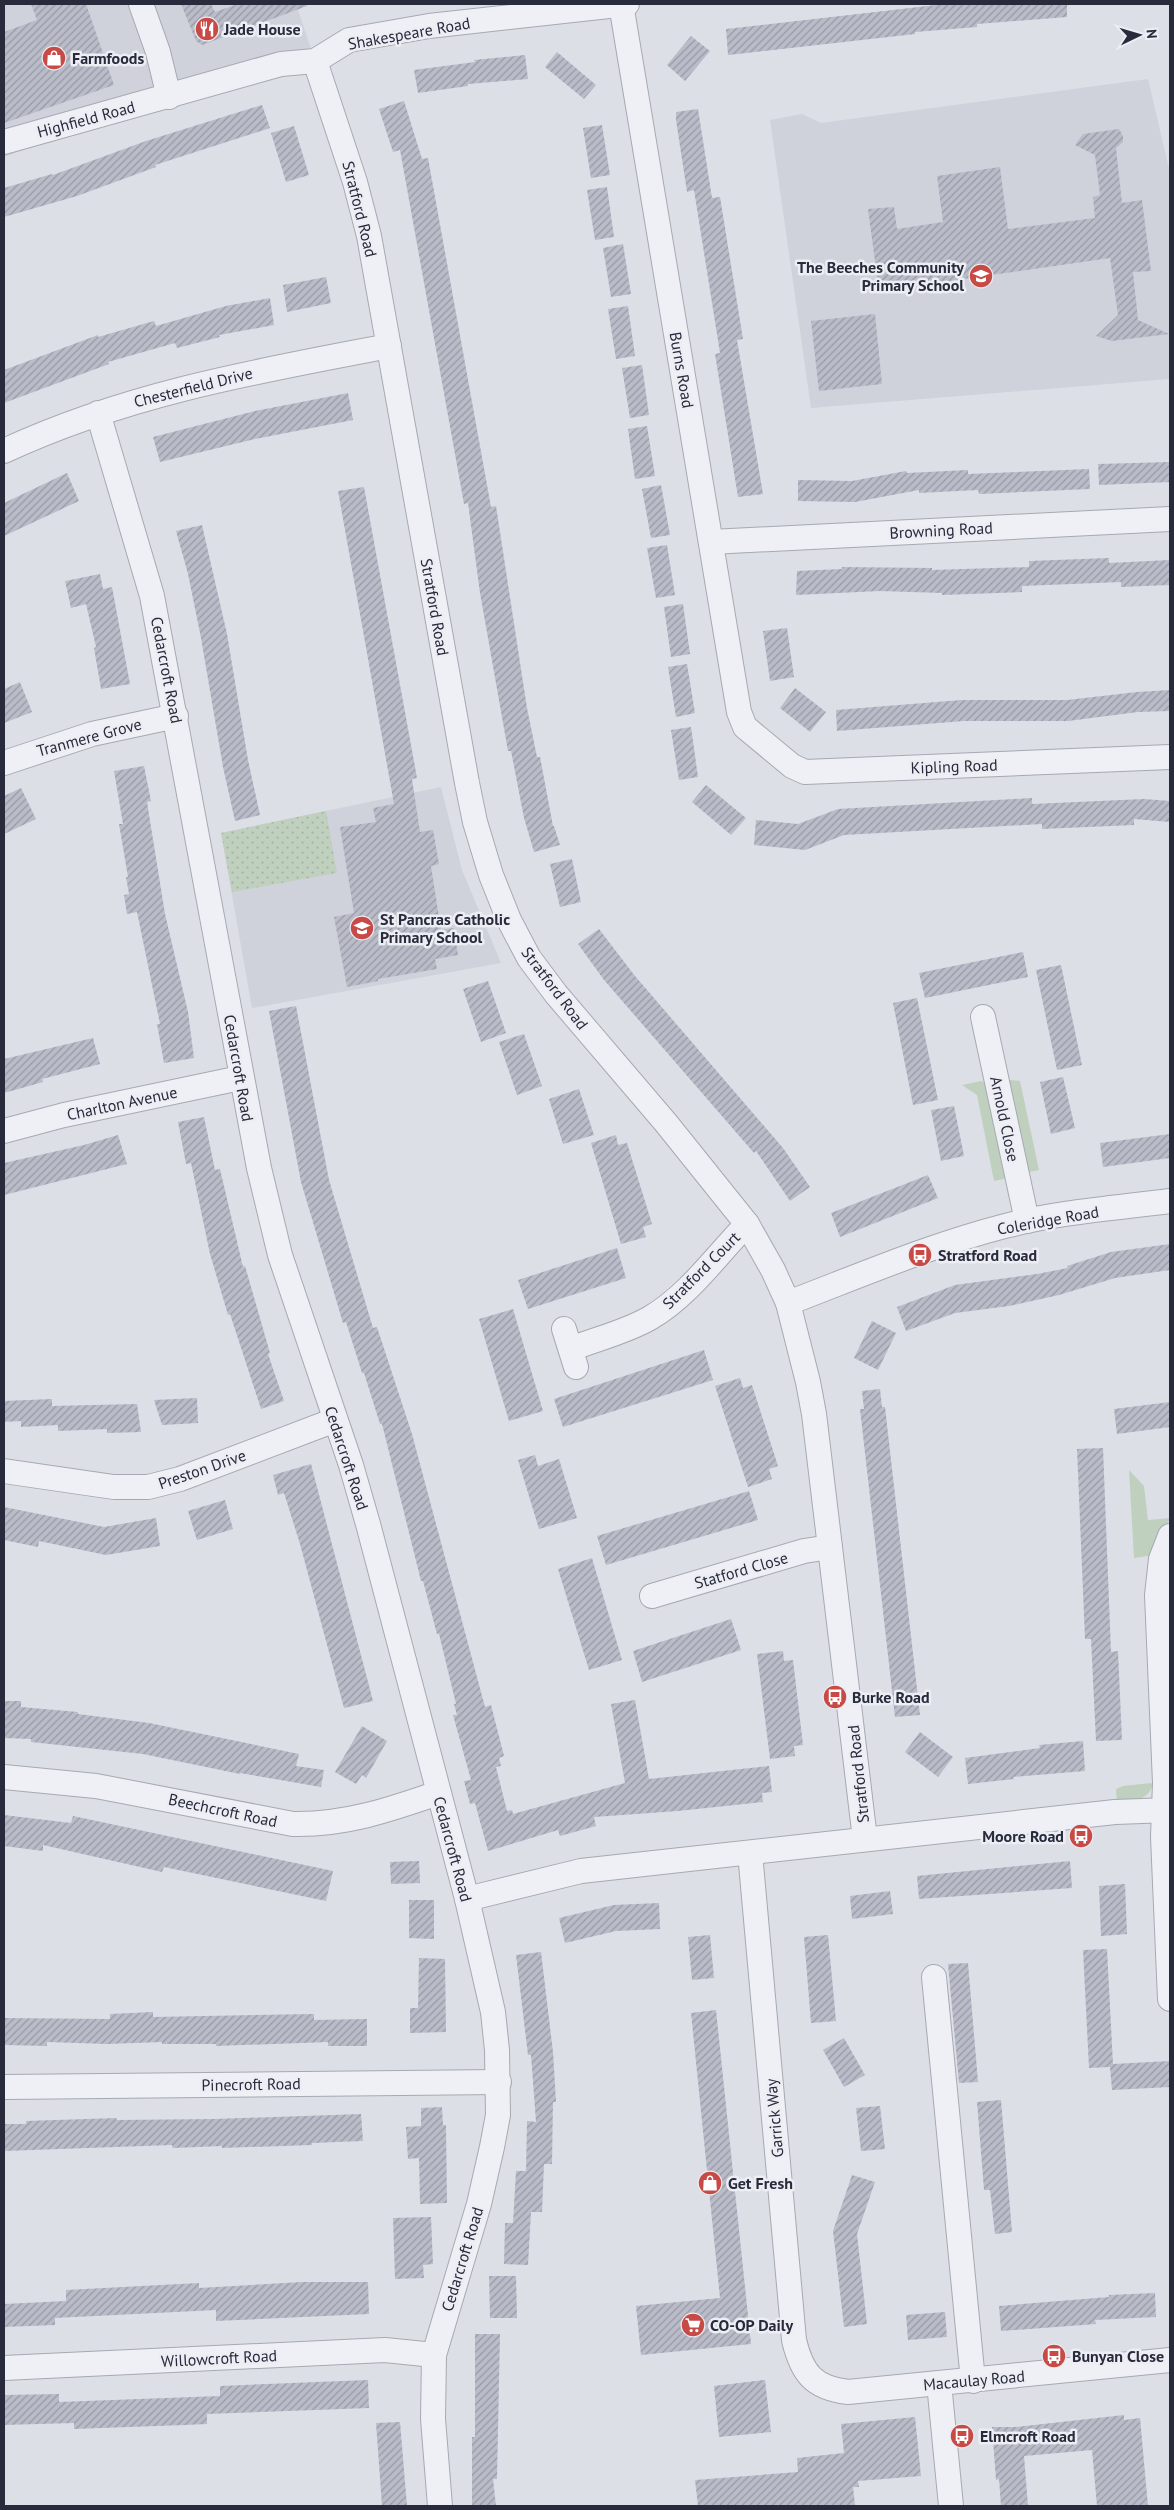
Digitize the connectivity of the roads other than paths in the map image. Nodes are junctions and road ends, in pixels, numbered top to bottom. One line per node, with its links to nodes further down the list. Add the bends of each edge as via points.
1 (140, 4): 5 (street, via 158,52)
2 (624, 4): 3 (street, Shakespeare Road); 11 (street, Burns Road)
3 (482, 12): 4 (street, Shakespeare Road, via 429,26 349,40)
4 (315, 61): 5 (street, Shakespeare Road, via 281,64); 7 (street, Stratford Road, via 355,182)
5 (169, 97): 6 (street, Highfield Road)
6 (4, 142)
7 (389, 346): 8 (street, Chesterfield Drive, via 234,376); 21 (street, Stratford Road, via 467,783 486,857 502,902 529,958 540,973)
8 (98, 413): 9 (street, Chesterfield Drive); 12 (street, Cedarcroft Road, via 152,596)
9 (4, 451)
10 (1170, 519): 11 (street, Browning Road)
11 (711, 542): 13 (street, Burns Road, via 739,712 745,727)
12 (176, 716): 15 (street, Tranmere Grove, via 92,734); 17 (street, Cedarcroft Road)
13 (751, 732): 14 (street, Kipling Road, via 792,766 805,772)
14 (1170, 757)
15 (4, 763)
16 (983, 1017): 20 (street, Arnold Close)
17 (240, 1078): 18 (street, Charlton Avenue); 24 (street, Cedarcroft Road, via 280,1255)
18 (4, 1131)
19 (1170, 1201): 20 (street, Coleridge Road)
20 (1027, 1221): 22 (street, Coleridge Road, via 909,1256)
21 (747, 1224): 22 (street, Stratford Road); 23 (street, Stratford Court, via 661,1310 641,1322)
22 (788, 1303): 27 (street, Stratford Road, via 814,1414)
23 (570, 1348)
24 (335, 1420): 25 (street, Preston Drive, via 148,1487 114,1487); 30 (street, Cedarcroft Road, via 368,1524)
25 (4, 1471)
26 (1170, 1536): 31 (street, via 1161,1560 1157,1595)
27 (830, 1547): 28 (street, Statford Close, via 804,1551); 32 (street, Stratford Road)
28 (652, 1596)
29 (4, 1777): 30 (street, Beechcroft Road, via 96,1786 293,1824 324,1825 356,1819)
30 (438, 1793): 34 (street, Cedarcroft Road)
31 (1167, 1810): 32 (street, via 1114,1812); 36 (street)
32 (865, 1838): 33 (street)
33 (750, 1853): 34 (street, via 581,1871); 42 (street, Garrick Way, via 794,2340 798,2359)
34 (467, 1899): 37 (street, Cedarcroft Road, via 492,2012)
35 (934, 1978): 43 (street)
36 (1164, 2000)
37 (499, 2082): 38 (street, Pinecroft Road); 39 (street, Cedarcroft Road, via 498,2115 479,2204)
38 (4, 2086)
39 (434, 2355): 41 (street, Willowcroft Road, via 385,2350); 45 (street, Cedarcroft Road, via 433,2419)
40 (1170, 2360): 43 (street, Macaulay Road)
41 (4, 2368)
42 (811, 2379): 44 (street, Macaulay Road, via 830,2390 848,2392)
43 (972, 2381): 44 (street, Macaulay Road)
44 (939, 2384): 46 (street)
45 (440, 2506)
46 (951, 2506)

